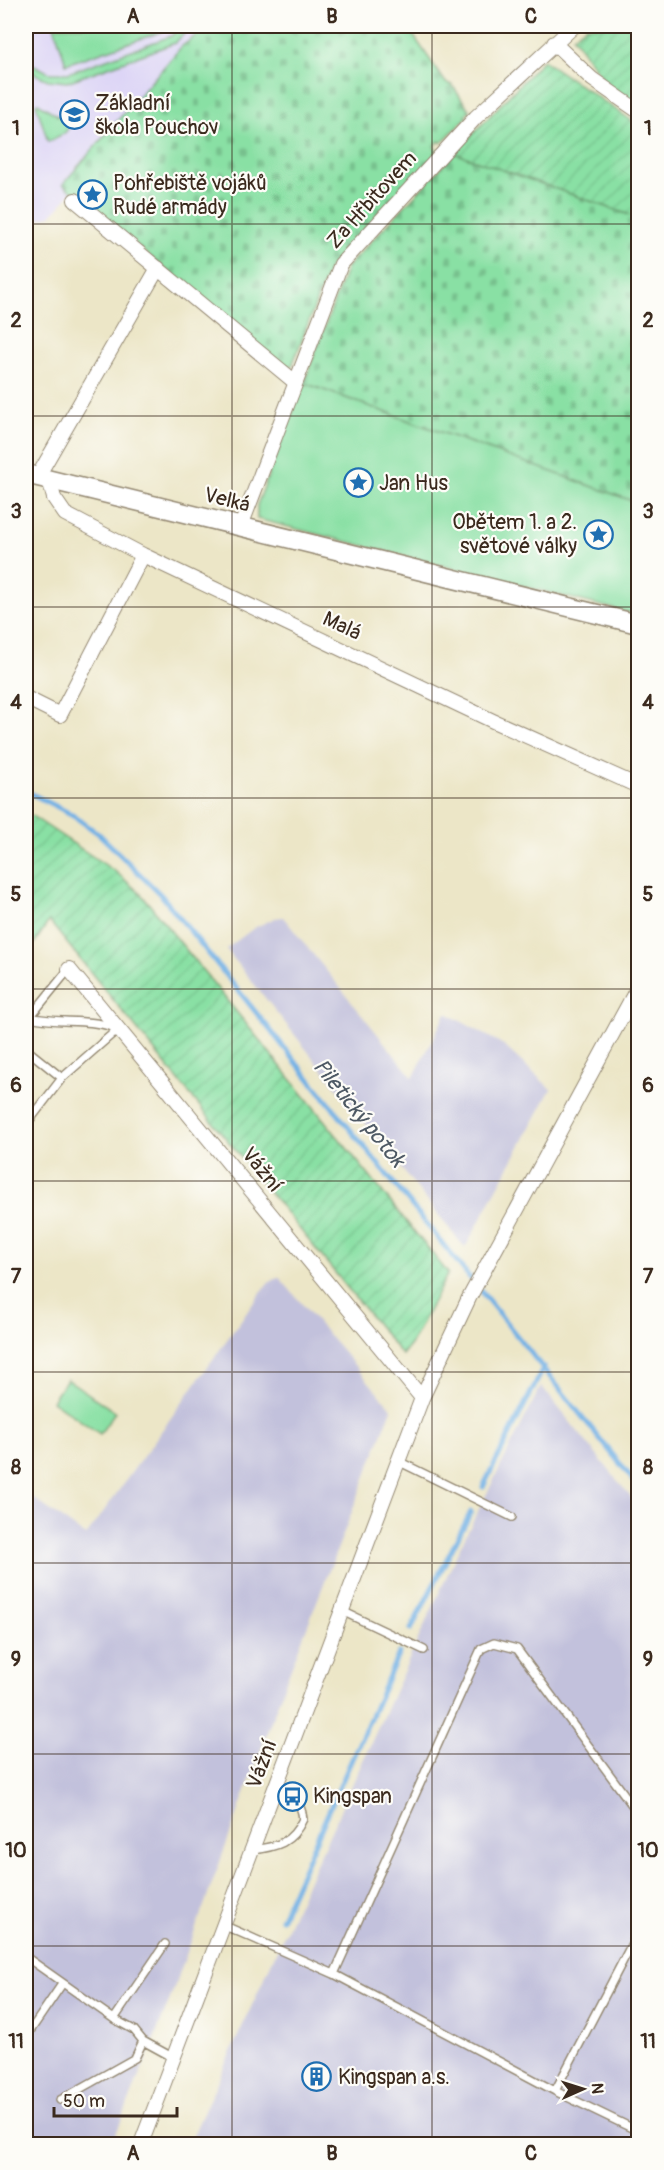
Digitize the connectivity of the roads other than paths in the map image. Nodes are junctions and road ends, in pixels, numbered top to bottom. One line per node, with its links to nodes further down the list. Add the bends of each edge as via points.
1 (574, 26): 2 (street, Za Hřbitovem)
2 (554, 43): 3 (street, via 592,79); 6 (street, Za Hřbitovem, via 476,117 341,264)
3 (639, 111)
4 (75, 200): 5 (street)
5 (158, 268): 6 (street); 7 (street)
6 (295, 382): 8 (street, Za Hřbitovem)
7 (38, 476): 8 (street, Velká); 9 (street, Malá, via 65,514)
8 (241, 526): 10 (street, Velká)
9 (143, 555): 11 (street, via 60,715); 12 (street, Malá)
10 (639, 624)
11 (26, 698)
12 (639, 786)
13 (69, 969): 15 (lane); 16 (street, Vážní)
14 (639, 987): 20 (street, Vážní, via 468,1298)
15 (28, 1015): 16 (lane)
16 (118, 1029): 18 (lane); 20 (street, Vážní)
17 (26, 1049): 18 (lane)
18 (62, 1078): 19 (lane)
19 (26, 1125)
20 (422, 1398): 21 (street, Vážní)
21 (398, 1461): 22 (lane); 23 (street, Vážní)
22 (512, 1517)
23 (342, 1611): 24 (lane); 25 (street, Vážní)
24 (424, 1650)
25 (275, 1788): 27 (street, Vážní); 27 (lane, via 291,1794 303,1819 288,1841)
26 (639, 1813): 32 (lane, via 517,1649 494,1643 481,1649)
27 (252, 1850): 28 (street, Vážní)
28 (224, 1925): 32 (lane); 37 (street, Vážní)
29 (639, 1932): 38 (lane)
30 (165, 1944): 34 (lane)
31 (26, 1957): 33 (lane)
32 (334, 1974): 38 (lane)
33 (63, 1984): 34 (lane); 35 (lane)
34 (114, 2019): 36 (lane, via 134,2030)
35 (26, 2037)
36 (142, 2041): 37 (lane); 39 (lane, via 135,2058)
37 (174, 2058): 41 (street, Vážní)
38 (555, 2091): 40 (lane)
39 (60, 2100)
40 (639, 2131)
41 (141, 2145)

